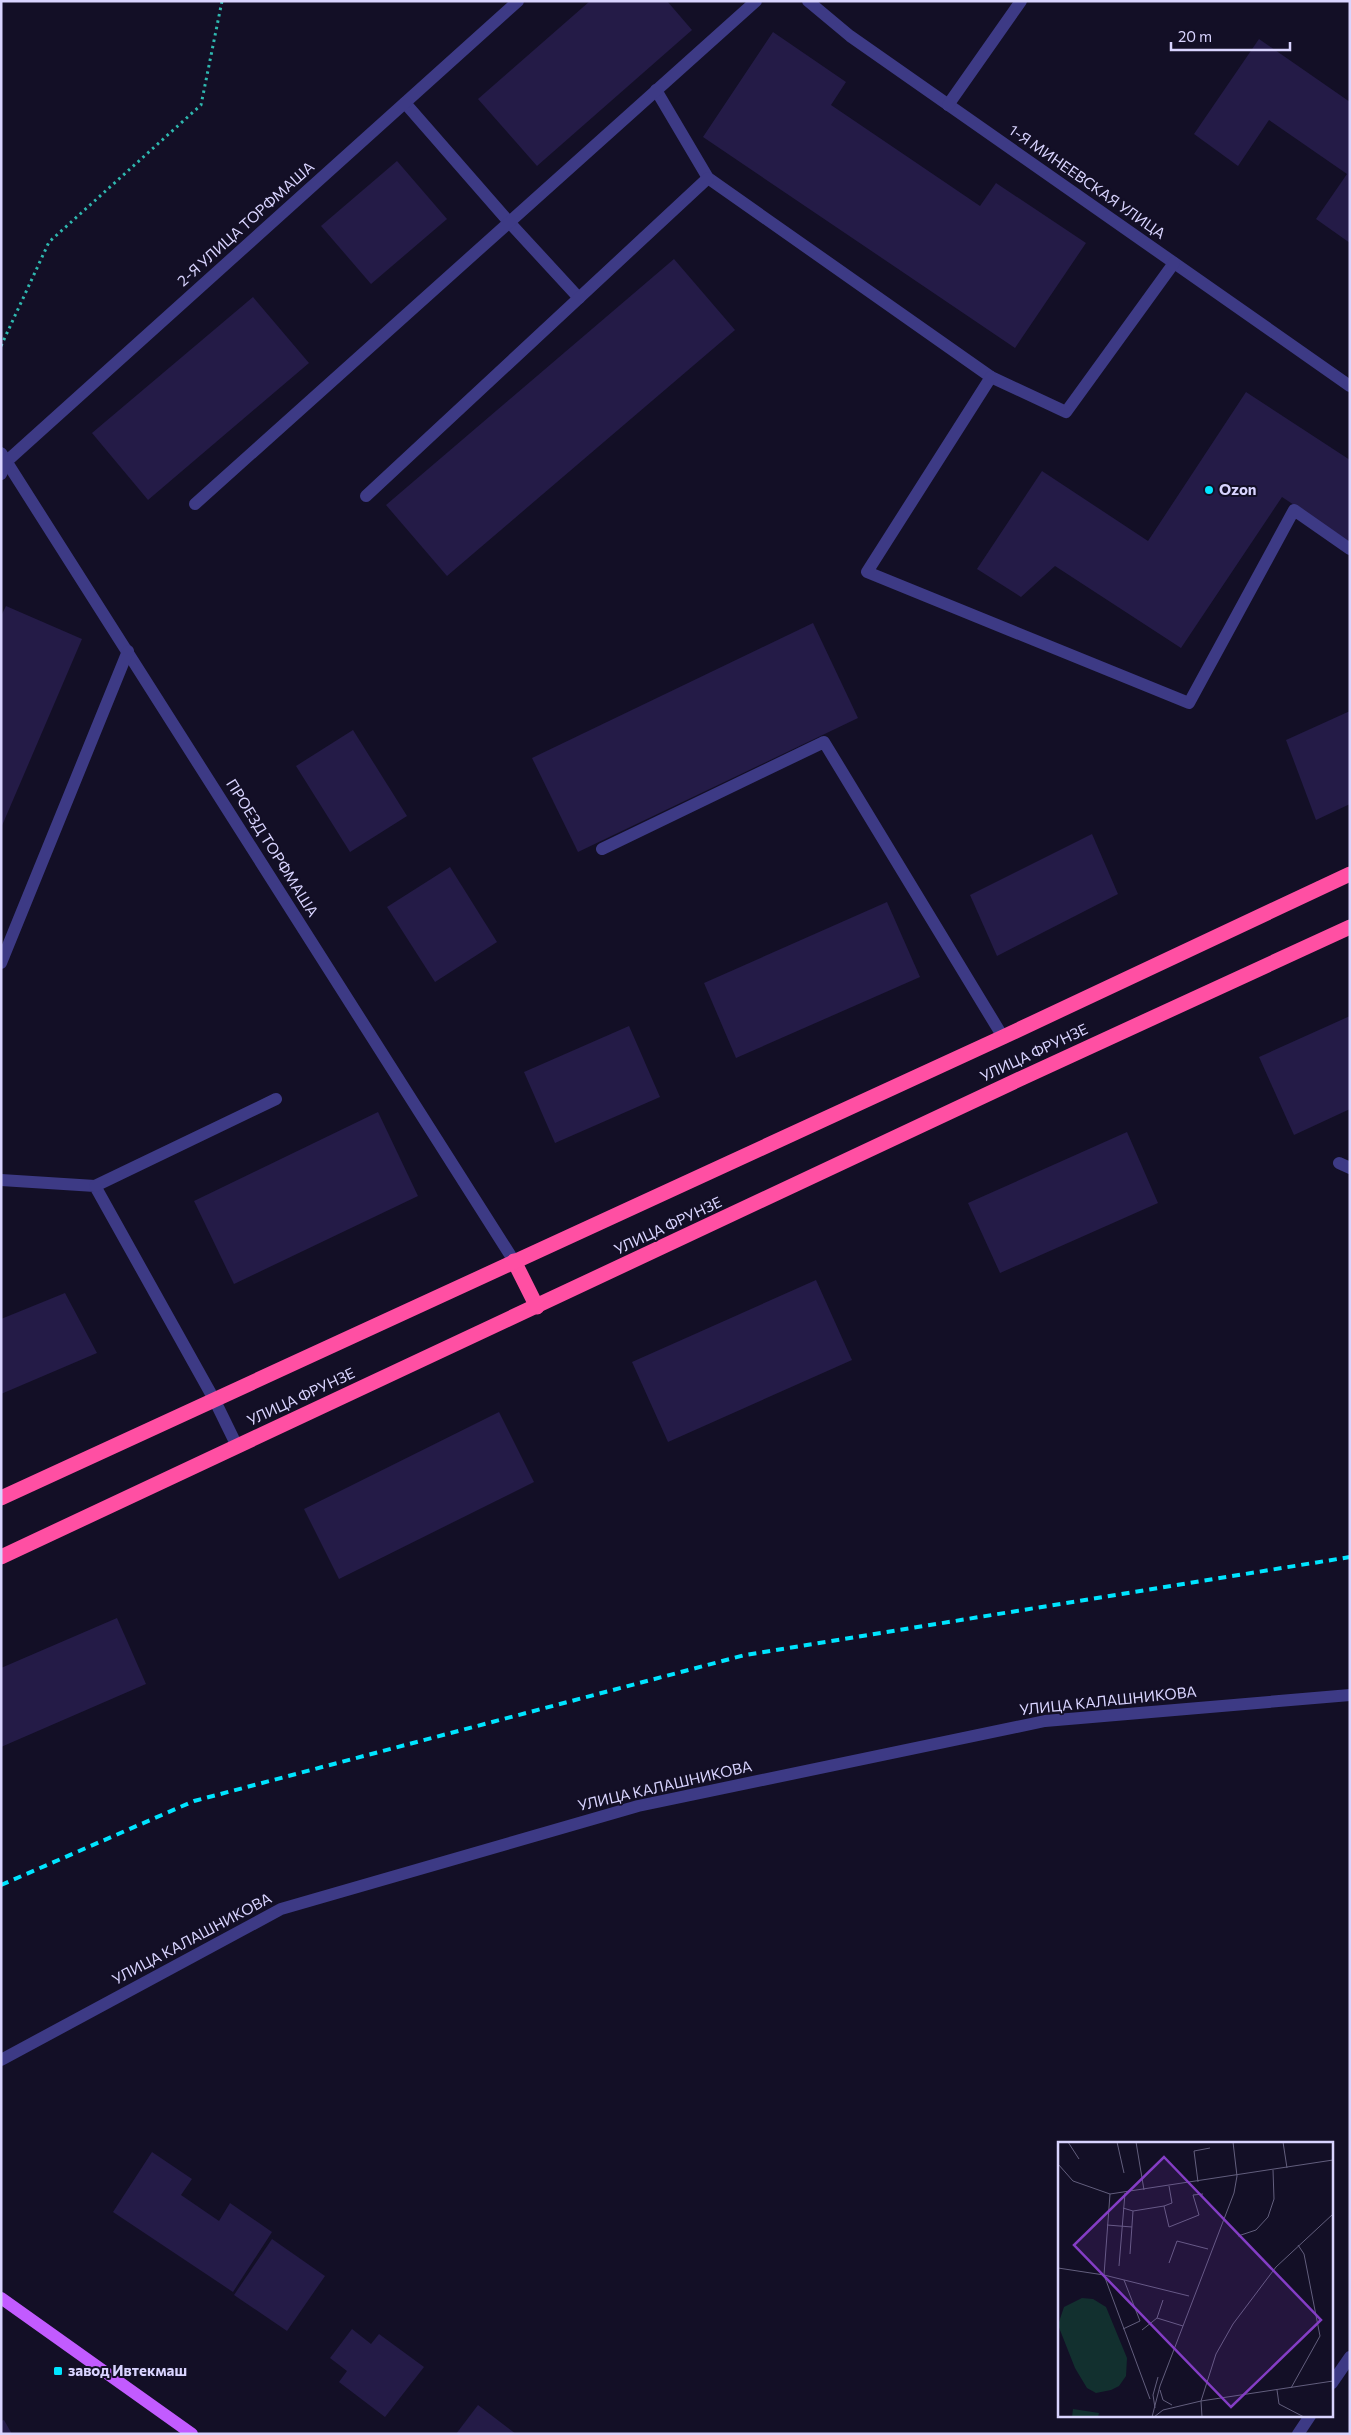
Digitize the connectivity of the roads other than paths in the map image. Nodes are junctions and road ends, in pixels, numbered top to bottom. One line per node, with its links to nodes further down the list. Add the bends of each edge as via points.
1 (518, 1): 6 (street, 2-Я УЛИЦА ТОРФМАША)
2 (756, 1): 5 (street)
3 (808, 1): 7 (street, 1-Я МИНЕЕВСКАЯ УЛИЦА, via 850,36)
4 (1021, 1): 7 (street)
5 (656, 90): 8 (street); 9 (street)
6 (405, 103): 9 (street); 14 (street, 2-Я УЛИЦА ТОРФМАША)
7 (948, 105): 10 (street, 1-Я МИНЕЕВСКАЯ УЛИЦА)
8 (708, 178): 11 (street); 12 (street)
9 (509, 222): 11 (street); 17 (street)
10 (1174, 263): 12 (street, via 1066,412); 13 (street, 1-Я МИНЕЕВСКАЯ УЛИЦА)
11 (579, 298): 16 (street)
12 (990, 377): 18 (street, via 867,572 1189,703 1294,510)
13 (1350, 386)
14 (4, 457): 15 (street, 2-Я УЛИЦА ТОРФМАША); 19 (street, ПРОЕЗД ТОРФМАША)
15 (1, 474)
16 (366, 496)
17 (195, 504)
18 (1350, 549)
19 (128, 651): 23 (street); 28 (street, ПРОЕЗД ТОРФМАША)
20 (602, 849): 24 (street, via 824,742)
21 (1350, 874): 24 (highway, УЛИЦА ФРУНЗЕ)
22 (1350, 927): 29 (highway, УЛИЦА ФРУНЗЕ)
23 (1, 963)
24 (1003, 1037): 28 (highway, УЛИЦА ФРУНЗЕ)
25 (276, 1099): 27 (street)
26 (1, 1180): 27 (street)
27 (95, 1186): 30 (street)
28 (514, 1261): 29 (highway); 30 (highway, УЛИЦА ФРУНЗЕ)
29 (537, 1307): 31 (highway, УЛИЦА ФРУНЗЕ)
30 (215, 1401): 31 (street); 32 (highway, УЛИЦА ФРУНЗЕ)
31 (237, 1446): 33 (highway, УЛИЦА ФРУНЗЕ)
32 (1, 1498)
33 (1, 1557)
34 (1350, 1695): 35 (street, УЛИЦА КАЛАШНИКОВА, via 1045,1721 638,1806 281,1909)
35 (1, 2060)
36 (1, 2298): 40 (main road)
37 (1350, 2357): 38 (street)
38 (1334, 2380)
39 (1309, 2418): 41 (street)
40 (192, 2434)
41 (1298, 2434)

